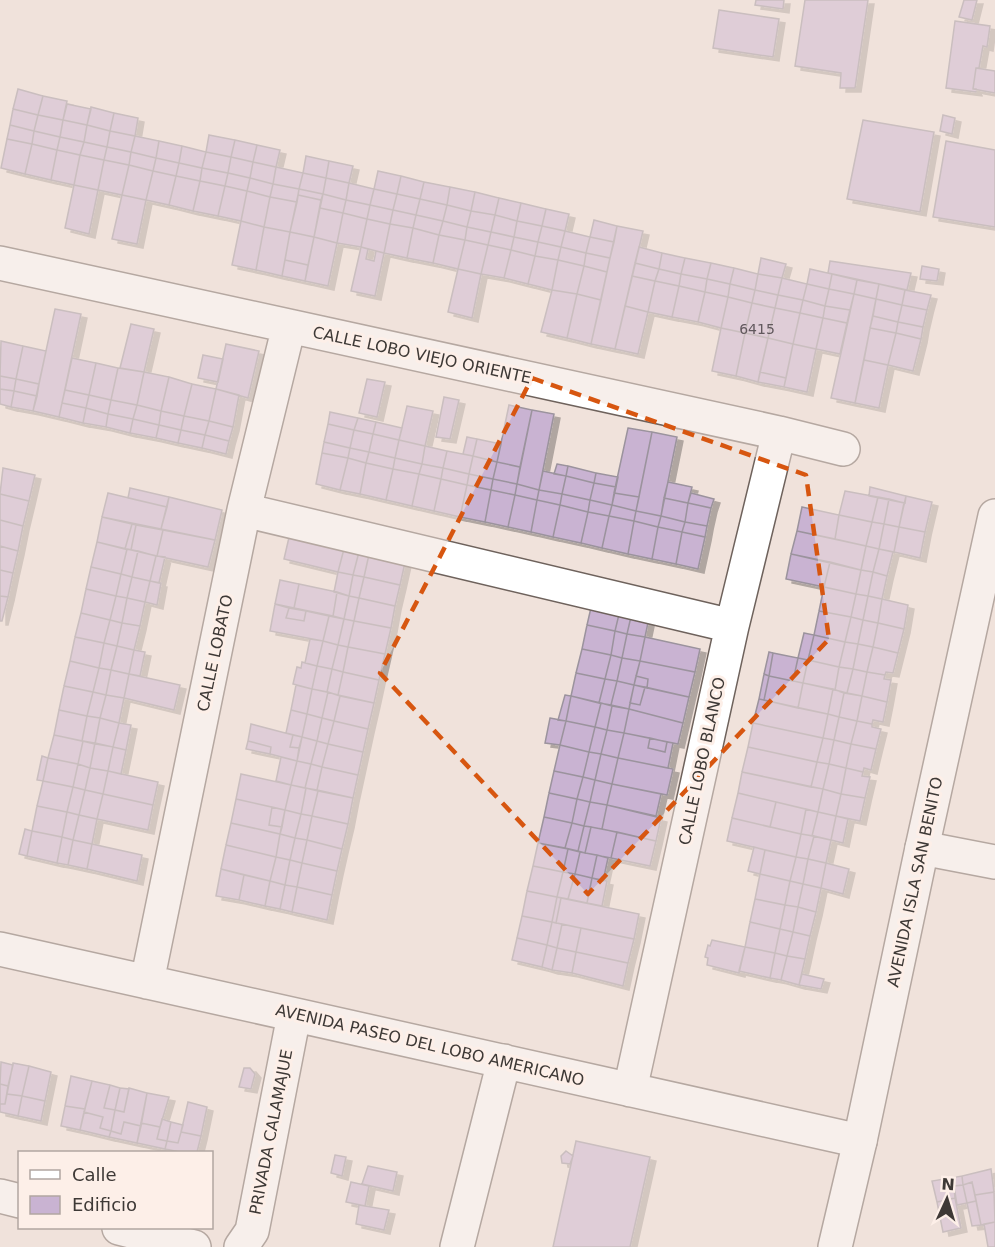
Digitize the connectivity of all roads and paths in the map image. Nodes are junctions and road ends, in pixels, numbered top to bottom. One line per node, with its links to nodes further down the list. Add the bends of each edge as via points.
1 (0, 263): 2 (street, CALLE LOBO VIEJO ORIENTE)
2 (289, 326): 3 (street, CALLE LOBO VIEJO ORIENTE); 5 (street, CALLE LOBATO)
3 (778, 433): 4 (street, CALLE LOBO VIEJO ORIENTE); 8 (street, CALLE LOBO BLANCO)
4 (843, 449)
5 (244, 510): 8 (street); 12 (street, CALLE LOBATO)
6 (995, 516): 7 (street, AVENIDA ISLA SAN BENITO)
7 (987, 596): 9 (street, AVENIDA ISLA SAN BENITO)
8 (732, 626): 15 (street, CALLE LOBO BLANCO)
9 (922, 848): 10 (street); 16 (street, AVENIDA ISLA SAN BENITO)
10 (995, 862)
11 (0, 949): 12 (street, AVENIDA PASEO DEL LOBO AMERICANO)
12 (147, 982): 13 (street, AVENIDA PASEO DEL LOBO AMERICANO)
13 (294, 1015): 14 (street, AVENIDA PASEO DEL LOBO AMERICANO); 21 (street, PRIVADA CALAMAJUE, via 252,1231)
14 (504, 1061): 15 (street, AVENIDA PASEO DEL LOBO AMERICANO); 22 (street)
15 (630, 1090): 16 (street, AVENIDA PASEO DEL LOBO AMERICANO)
16 (860, 1141): 23 (street, AVENIDA ISLA SAN BENITO)
17 (0, 1196): 18 (street)
18 (18, 1200)
19 (126, 1229): 20 (street)
20 (194, 1247)
21 (241, 1247)
22 (457, 1247)
23 (835, 1247)

